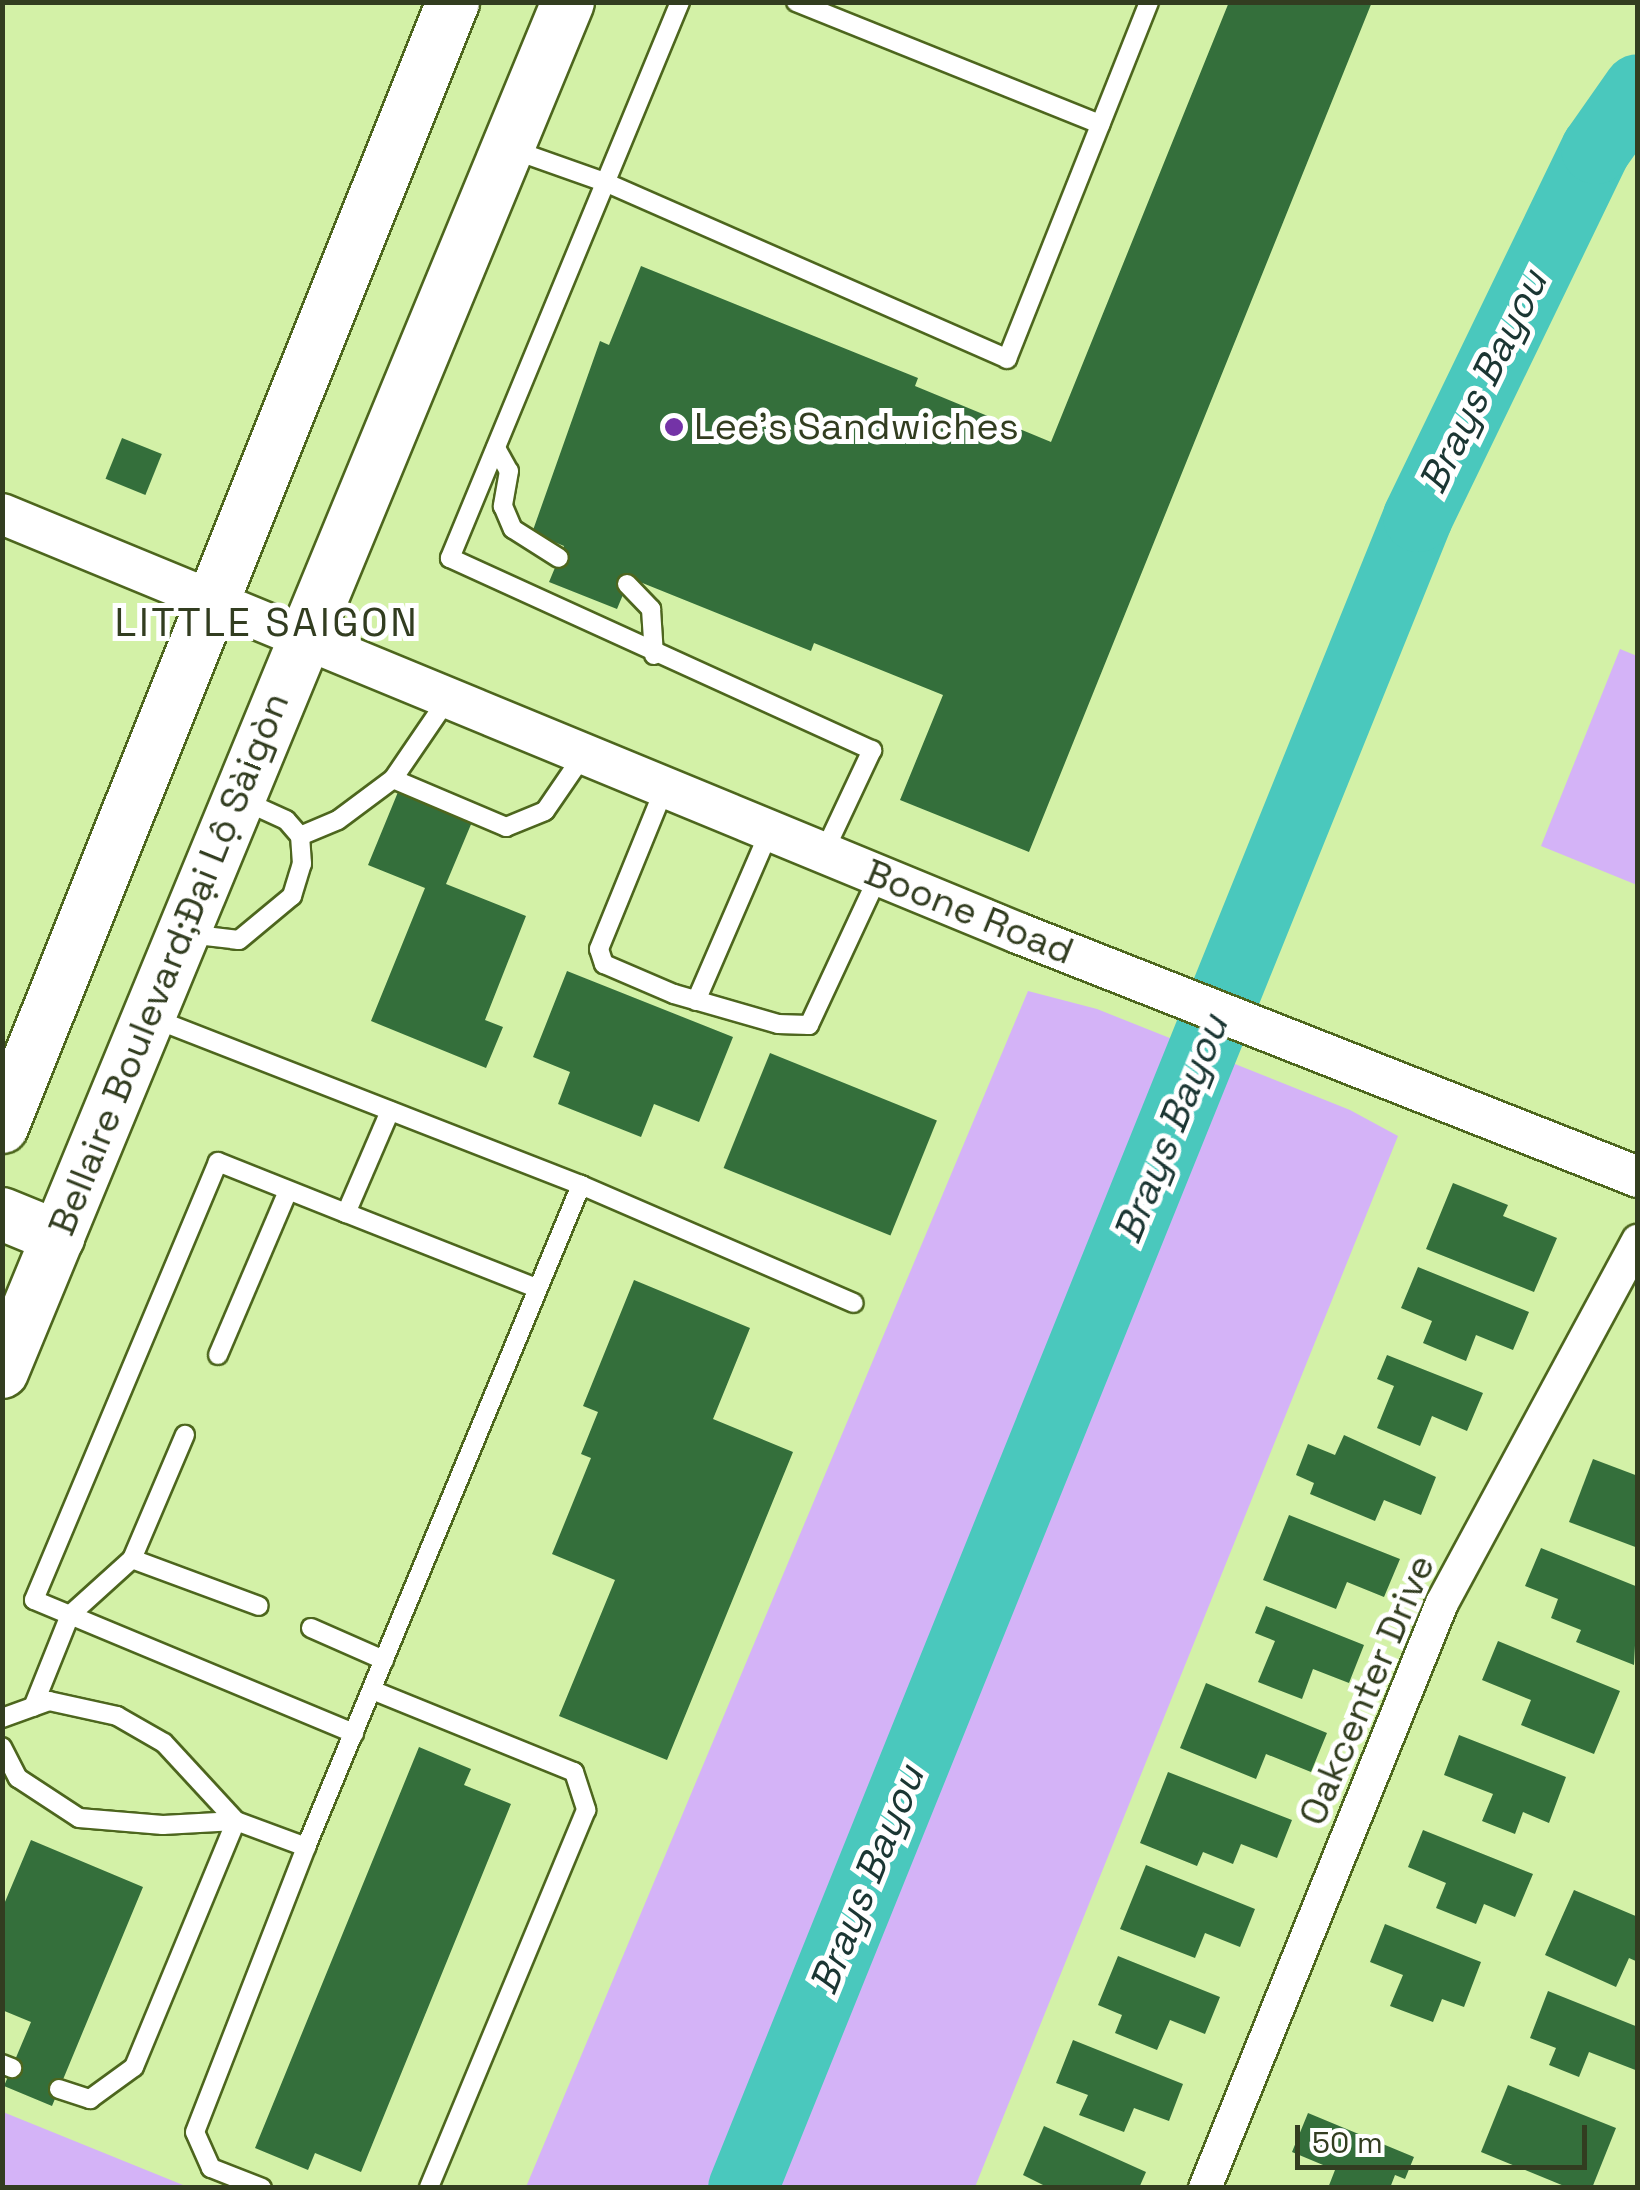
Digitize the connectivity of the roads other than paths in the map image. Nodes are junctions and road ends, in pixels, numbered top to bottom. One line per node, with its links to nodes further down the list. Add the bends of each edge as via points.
1 (453, 2): 13 (main road)
2 (568, 2): 7 (main road, Bellaire Boulevard;Đại Lộ Sàigòn)
3 (680, 2): 8 (lane)
4 (796, 2): 6 (lane)
5 (1149, 2): 6 (lane)
6 (1100, 124): 8 (lane, via 1007,359)
7 (506, 148): 8 (lane); 14 (main road, Bellaire Boulevard;Đại Lộ Sàigòn)
8 (607, 183): 9 (lane)
9 (496, 448): 11 (lane, via 508,471 503,506 513,528); 15 (lane, via 450,558)
10 (2, 514): 13 (street, Boone Road)
11 (559, 558)
12 (627, 584): 15 (lane, via 651,609)
13 (214, 601): 14 (street, Boone Road); 29 (main road)
14 (304, 636): 16 (street, Boone Road); 20 (main road, Bellaire Boulevard;Đại Lộ Sàigòn)
15 (654, 655): 23 (lane, via 872,750)
16 (450, 697): 17 (street, Boone Road); 18 (lane)
17 (584, 753): 18 (lane, via 544,811 506,828); 19 (street, Boone Road)
18 (393, 779): 22 (lane, via 338,820)
19 (666, 787): 21 (street, Boone Road); 26 (lane, via 600,949 604,964)
20 (238, 798): 22 (lane, via 286,820); 25 (main road, Bellaire Boulevard;Đại Lộ Sàigòn)
21 (770, 830): 23 (street, Boone Road); 26 (lane)
22 (300, 836): 25 (lane, via 302,864 292,896 268,920 239,940)
23 (824, 852): 24 (street, Boone Road)
24 (879, 875): 26 (lane, via 809,1025 778,1024); 30 (street, Boone Road)
25 (182, 934): 27 (main road, Bellaire Boulevard;Đại Lộ Sàigòn)
26 (696, 1001)
27 (148, 1016): 28 (lane); 35 (main road, Bellaire Boulevard;Đại Lộ Sàigòn)
28 (390, 1110): 31 (lane); 34 (lane)
29 (2, 1127)
30 (1638, 1177)
31 (582, 1184): 37 (lane); 38 (lane)
32 (288, 1191): 34 (lane); 39 (lane); 44 (lane, via 218,1162 34,1600)
33 (2, 1214): 35 (main road)
34 (346, 1214): 37 (lane)
35 (58, 1237): 40 (main road, Bellaire Boulevard;Đại Lộ Sàigòn)
36 (1638, 1241): 57 (street, Oakcenter Drive, via 1442,1603)
37 (534, 1287): 46 (lane)
38 (854, 1303)
39 (218, 1355)
40 (2, 1372)
41 (185, 1435): 42 (lane)
42 (132, 1559): 43 (lane); 44 (lane)
43 (259, 1606)
44 (70, 1615): 48 (lane); 50 (lane)
45 (311, 1628): 46 (lane)
46 (384, 1660): 47 (lane)
47 (372, 1690): 50 (lane); 56 (lane, via 574,1772 586,1810)
48 (32, 1707): 49 (lane); 52 (lane, via 49,1702 117,1716 164,1743)
49 (2, 1718)
50 (354, 1733): 53 (lane)
51 (2, 1748): 52 (lane, via 18,1778 79,1818 163,1825)
52 (236, 1821): 53 (lane); 54 (lane, via 134,2067 90,2099)
53 (306, 1847): 55 (lane, via 196,2132 211,2168)
54 (59, 2089)
55 (262, 2188)
56 (429, 2188)
57 (1205, 2188)

